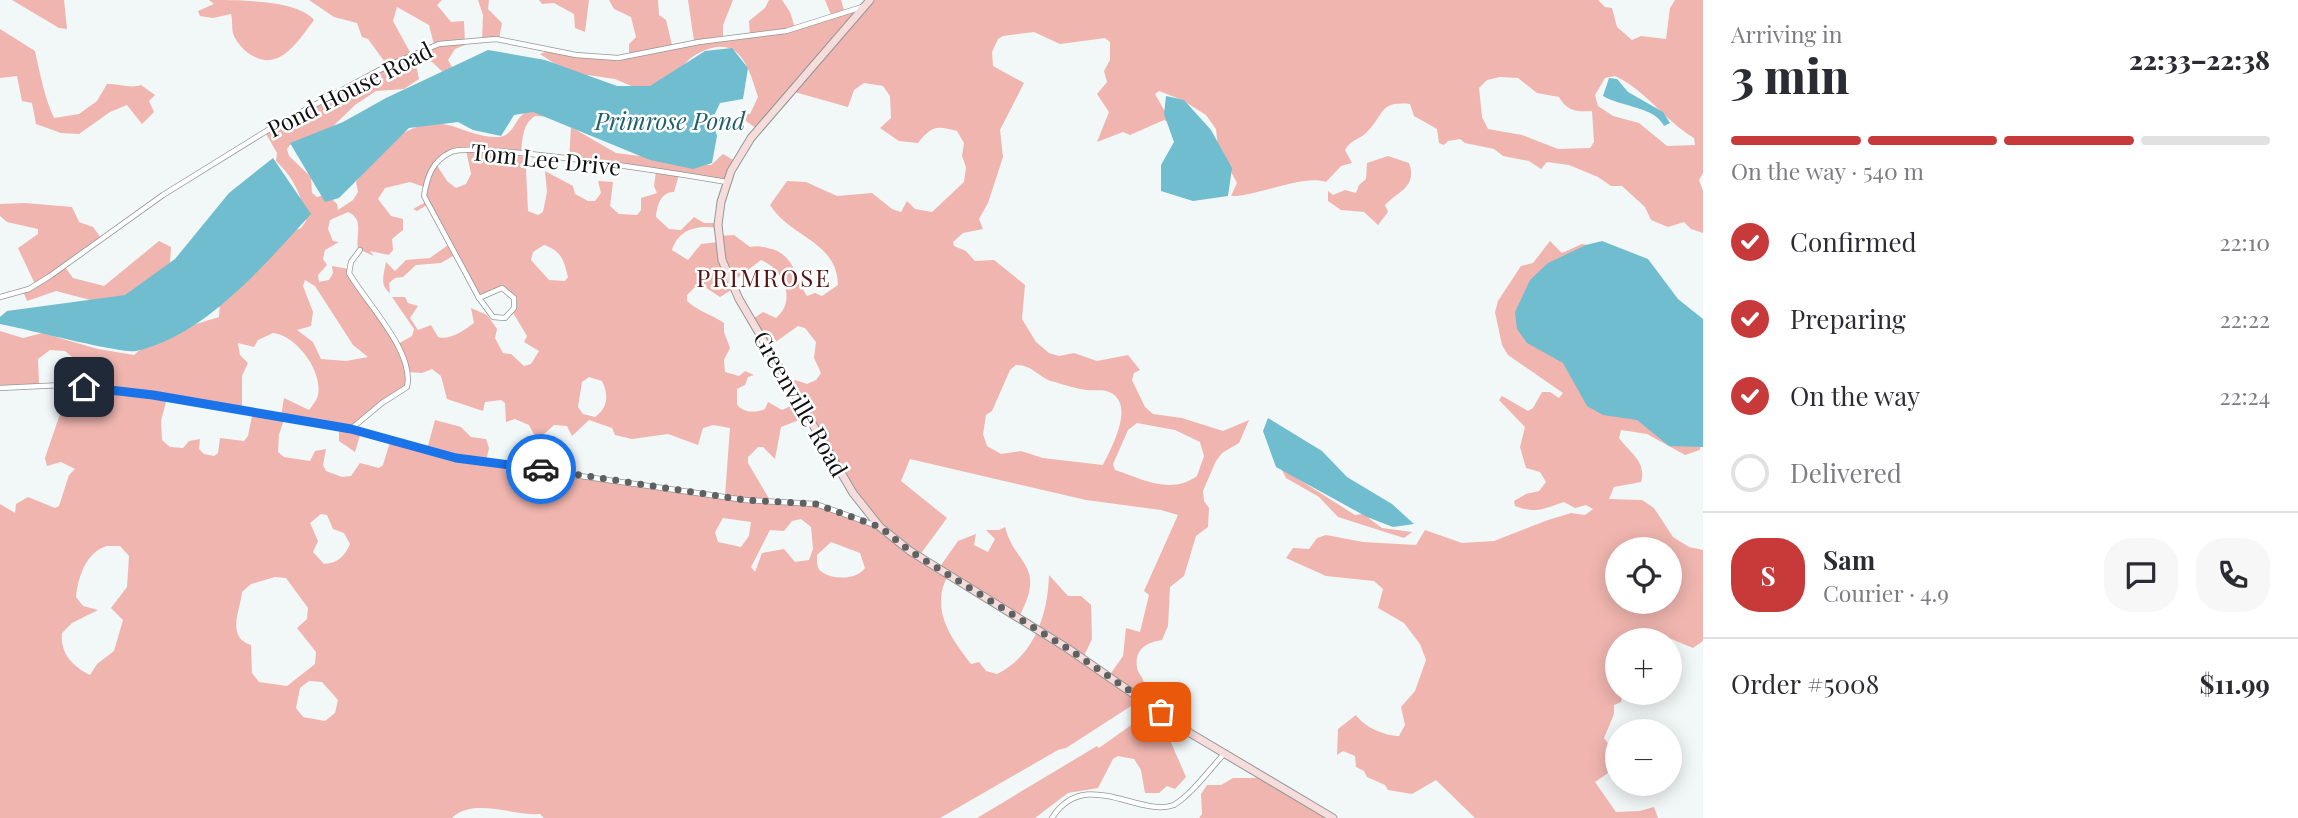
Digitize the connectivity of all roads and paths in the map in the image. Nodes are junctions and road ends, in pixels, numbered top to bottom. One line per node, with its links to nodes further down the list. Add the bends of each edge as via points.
1 (868, 3): 2 (main road, Greenville Road, via 751,138); 4 (street, Pond House Road, via 786,32 699,41 618,58 496,39 439,44 387,66 268,130 163,195 50,276 29,289)
2 (727, 182): 5 (street, Tom Lee Drive, via 504,152 452,151 436,162 424,195); 8 (main road, Greenville Road, via 718,225 728,278 853,493)
3 (360, 250): 7 (street, via 349,273 404,357 410,375 407,387)
4 (0, 297)
5 (480, 298): 5 (street, Tom Lee Drive, via 493,317 505,318 514,308 514,298 502,288)
6 (0, 388): 7 (street, via 105,388)
7 (351, 429): 8 (street, via 456,458 745,500 816,504)
8 (880, 527): 9 (main road, Greenville Road, via 910,551 1067,648)
9 (1224, 754): 10 (street, via 1173,806 1150,809 1094,795 1070,801); 11 (main road, Greenville Road)
10 (1052, 818)
11 (1333, 818)

